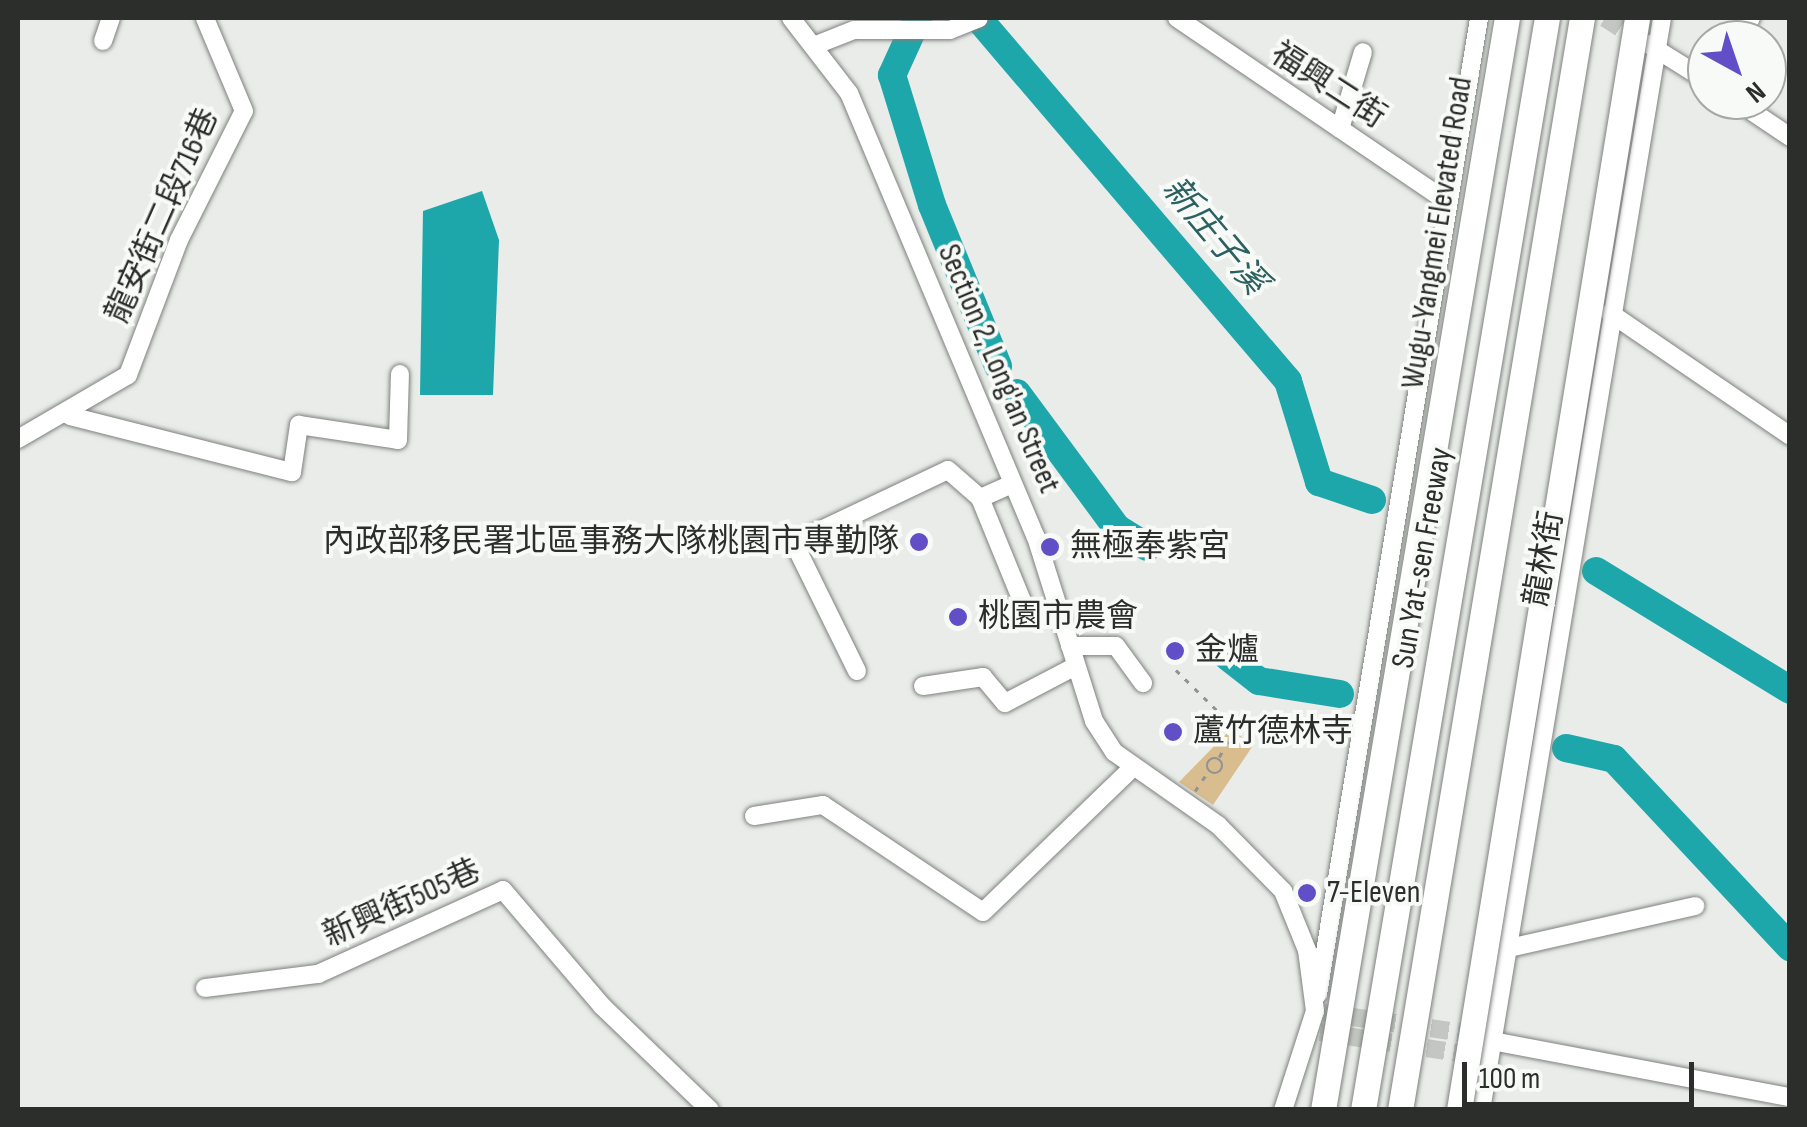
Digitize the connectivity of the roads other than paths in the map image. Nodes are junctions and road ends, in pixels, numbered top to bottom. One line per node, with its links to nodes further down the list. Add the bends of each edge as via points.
1 (112, 18): 12 (street)
2 (206, 18): 23 (street, 龍安街二段716巷, via 244,111 179,240 128,375)
3 (791, 18): 13 (street, Section 2, Long'an Street)
4 (1178, 18): 18 (street, 福興二街)
5 (1479, 18): 20 (street)
6 (1506, 18): 44 (highway, Wugu-Yangmei Elevated Road, bridge)
7 (1547, 18): 45 (highway, Sun Yat-sen Freeway)
8 (1582, 18): 46 (highway, Sun Yat-sen Freeway)
9 (1662, 18): 14 (street, 龍林街)
10 (973, 20): 13 (street, via 919,32 854,30)
11 (1634, 26): 14 (street); 47 (highway, bridge)
12 (103, 41)
13 (816, 45): 26 (street, Section 2, Long'an Street, via 850,93)
14 (1656, 49): 16 (street); 21 (street, 龍林街)
15 (1363, 52): 18 (street)
16 (1687, 68)
17 (1765, 120): 19 (street)
18 (1340, 130): 20 (street, 福興二街)
19 (1790, 137)
20 (1448, 202): 39 (street)
21 (1609, 312): 24 (street); 37 (street, 龍林街, via 1584,507)
22 (400, 374): 23 (street, via 398,440 298,425 292,472)
23 (70, 416): 25 (street, 龍安街二段716巷)
24 (1790, 436)
25 (18, 439)
26 (1012, 484): 27 (street); 29 (street, Section 2, Long'an Street)
27 (980, 498): 28 (street); 31 (street, via 948,470 794,543)
28 (1024, 608)
29 (1070, 646): 30 (street, Section 2, Long'an Street); 32 (street, via 1116,646)
30 (1072, 668): 33 (street, via 1005,703 983,677); 34 (street, Section 2, Long'an Street, via 1094,721)
31 (857, 671)
32 (1143, 682)
33 (923, 686)
34 (1132, 768): 35 (street, via 983,912 823,806); 39 (street, Section 2, Long'an Street, via 1186,804 1283,892 1307,950)
35 (754, 816)
36 (1695, 906): 37 (street)
37 (1508, 948): 40 (street, 龍林街)
38 (205, 988): 43 (street, 新興街505巷, via 318,974 503,890 602,1006)
39 (1319, 1012): 42 (street, Section 2, Long'an Street)
40 (1485, 1046): 41 (street); 48 (street, 龍林街)
41 (1790, 1098)
42 (1287, 1105)
43 (710, 1110)
44 (1323, 1110)
45 (1362, 1110)
46 (1400, 1110)
47 (1459, 1110)
48 (1482, 1110)

